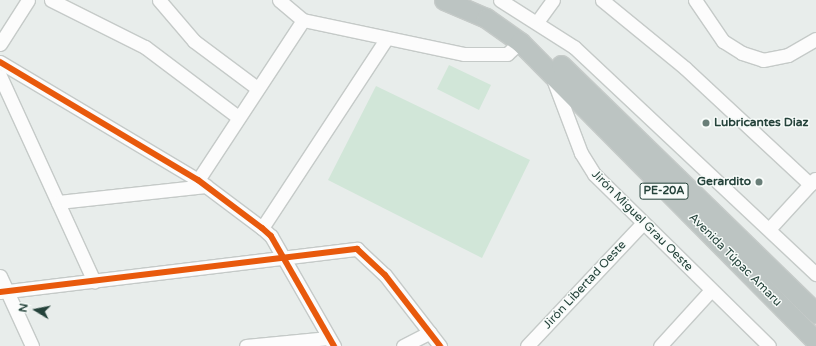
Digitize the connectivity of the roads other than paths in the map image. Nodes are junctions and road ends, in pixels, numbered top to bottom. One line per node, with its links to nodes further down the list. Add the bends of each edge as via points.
1 (28, 0): 15 (street)
2 (51, 0): 20 (street, via 145,47)
3 (159, 0): 19 (street, via 194,41)
4 (279, 0): 10 (street)
5 (444, 0): 14 (highway, Avenida Túpac Amaru / PE-20A, via 486,18)
6 (500, 0): 11 (street)
7 (552, 0): 11 (street)
8 (602, 0): 21 (street, via 685,68)
9 (695, 0): 13 (street, via 723,41 742,53 764,60 788,55)
10 (303, 20): 12 (street); 19 (street)
11 (536, 22): 26 (street, via 585,58)
12 (387, 38): 14 (street, via 490,56 507,54); 25 (street)
13 (816, 39)
14 (520, 42): 17 (highway, Avenida Túpac Amaru / PE-20A); 33 (highway, Avenida Túpac Amaru / PE-20A, via 561,66)
15 (0, 44)
16 (0, 62): 22 (street)
17 (550, 72): 24 (street, Jirón Miguel Grau Oeste, via 586,164); 35 (highway, Avenida Túpac Amaru / PE-20A)
18 (0, 76): 23 (street)
19 (257, 88): 20 (street)
20 (238, 117): 22 (street)
21 (813, 181): 26 (street)
22 (202, 183): 23 (street); 25 (street)
23 (58, 202): 30 (street)
24 (643, 223): 31 (street, Jirón Miguel Grau Oeste); 41 (street, Jirón Libertad Oeste)
25 (262, 228): 27 (street)
26 (769, 229): 28 (street)
27 (283, 258): 30 (street); 34 (street, via 357,249 385,275); 36 (street)
28 (816, 274)
29 (0, 276): 32 (street)
30 (94, 281): 32 (street)
31 (710, 290): 42 (street); 43 (street, Jirón Miguel Grau Oeste)
32 (3, 291): 37 (street)
33 (816, 313)
34 (430, 332): 39 (street); 40 (street)
35 (812, 339)
36 (332, 342): 38 (street)
37 (32, 346)
38 (246, 346)
39 (403, 346)
40 (440, 346)
41 (527, 346)
42 (660, 346)
43 (769, 346)

